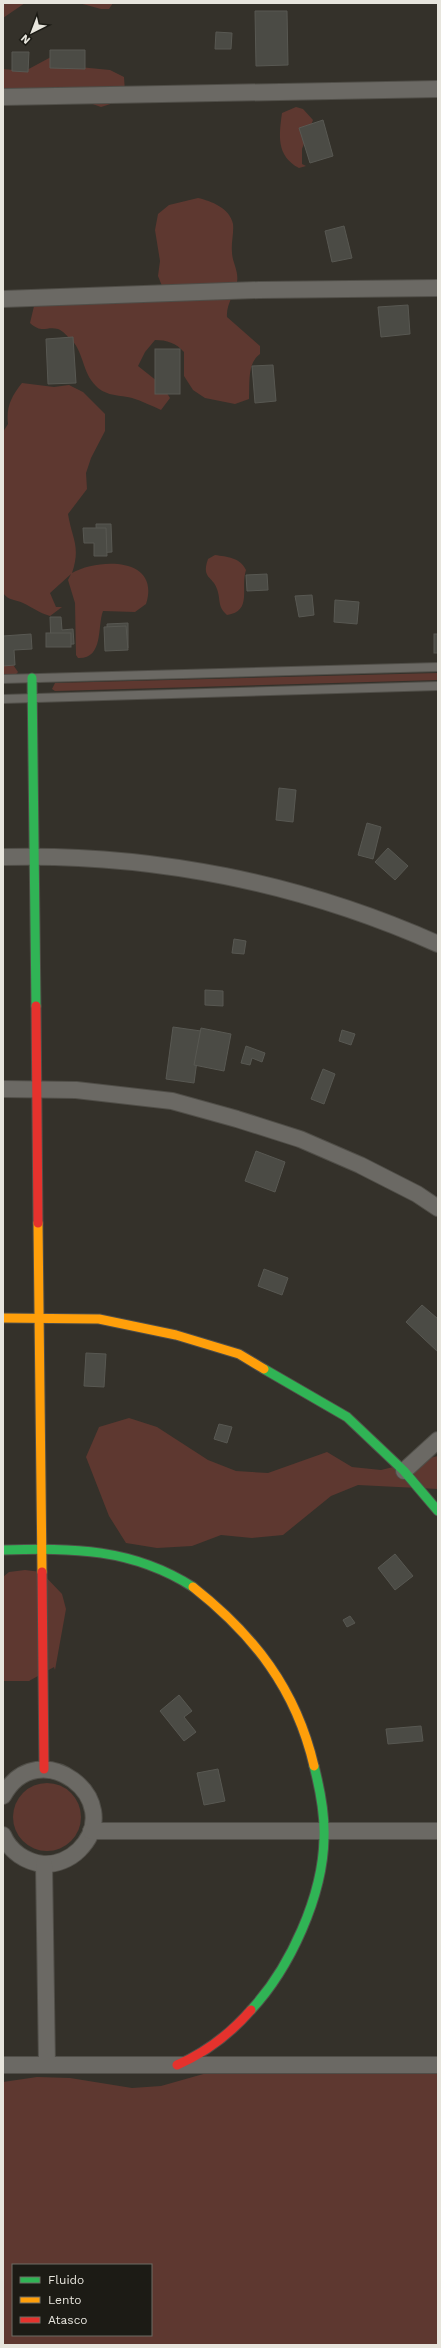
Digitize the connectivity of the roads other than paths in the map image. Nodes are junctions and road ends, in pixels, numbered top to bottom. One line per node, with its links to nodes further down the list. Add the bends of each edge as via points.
1 (438, 90): 2 (street)
2 (3, 97)
3 (438, 288): 4 (street, via 259,290)
4 (3, 299)
5 (438, 667): 7 (lane)
6 (3, 678): 7 (lane)
7 (32, 678): 9 (street)
8 (438, 686): 9 (lane)
9 (32, 699): 10 (lane); 11 (street)
10 (3, 700)
11 (34, 856): 12 (street); 13 (street, via 134,861 216,873 294,892); 14 (street)
12 (3, 857)
13 (438, 944)
14 (37, 1088): 15 (street); 16 (street, via 172,1101 237,1119 300,1139 360,1165 417,1194); 18 (street)
15 (3, 1089)
16 (438, 1208)
17 (3, 1318): 18 (street)
18 (39, 1318): 20 (street, via 99,1319 176,1335 239,1354 347,1417); 22 (street)
19 (438, 1440): 20 (street)
20 (404, 1471): 21 (street)
21 (438, 1511)
22 (42, 1549): 23 (street); 24 (street); 27 (street, via 84,1548 155,1567 186,1583 248,1636 275,1670 302,1723 323,1805)
23 (3, 1550)
24 (44, 1769): 25 (street, via 17,1778); 26 (street, via 59,1771 73,1778 84,1788 91,1802)
25 (4, 1791)
26 (91, 1831): 27 (street); 30 (street, via 84,1845 73,1856 59,1862)
27 (324, 1831): 28 (street); 33 (street, via 323,1853 314,1890 294,1949 282,1972 236,2026 204,2053)
28 (438, 1831)
29 (3, 1835): 30 (street, via 15,1853 29,1861)
30 (44, 1864): 32 (street)
31 (3, 2065): 32 (street)
32 (47, 2065): 33 (street)
33 (177, 2065): 34 (street)
34 (438, 2065)

